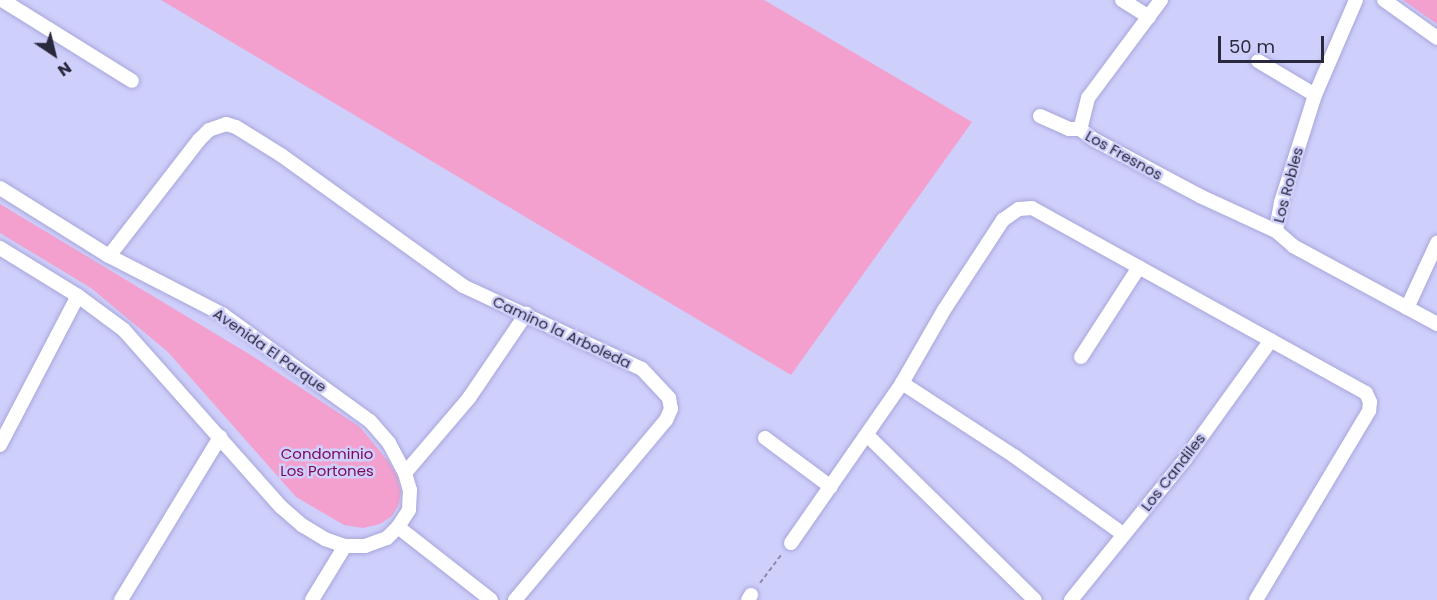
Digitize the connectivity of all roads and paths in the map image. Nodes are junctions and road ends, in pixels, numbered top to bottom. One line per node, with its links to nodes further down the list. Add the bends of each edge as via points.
1 (2, 0): 9 (street)
2 (1122, 0): 6 (street)
3 (1161, 0): 6 (street, Los Fresnos)
4 (1356, 0): 10 (street, Los Robles)
5 (1384, 0): 7 (street)
6 (1149, 17): 12 (street, Los Fresnos, via 1088,98)
7 (1437, 38)
8 (1258, 61): 10 (street)
9 (132, 81)
10 (1315, 95): 14 (street, Los Robles, via 1281,202)
11 (1040, 116): 12 (street, via 1069,129)
12 (1080, 129): 14 (street, Los Fresnos, via 1200,196)
13 (0, 188): 17 (street, Avenida El Parque)
14 (1276, 231): 20 (street, Los Robles, via 1293,246)
15 (1437, 243): 20 (street)
16 (0, 248): 19 (street)
17 (109, 256): 21 (street, Camino la Arboleda, via 208,130 226,124 281,155 463,286); 30 (street, Avenida El Parque, via 222,314 370,421 389,443)
18 (1139, 267): 23 (street); 24 (street); 25 (street, via 1038,211 1013,211 1003,220 944,310)
19 (78, 296): 27 (street, via 124,330); 29 (street)
20 (1407, 308): 22 (street, Los Robles)
21 (526, 314): 30 (street, via 469,398); 40 (street, Camino la Arboleda, via 642,369 669,398 671,409 655,437)
22 (1437, 324)
23 (1271, 340): 33 (street, Los Candiles, via 1186,458); 43 (street, via 1362,389 1370,406)
24 (1081, 357)
25 (903, 383): 26 (street); 33 (street)
26 (867, 435): 31 (street); 41 (street)
27 (220, 437): 35 (street, via 295,519 325,539); 37 (street)
28 (765, 438): 31 (street)
29 (0, 445)
30 (405, 473): 32 (street, Avenida El Parque, via 410,490 409,510)
31 (831, 486): 34 (street)
32 (398, 527): 35 (street, via 387,538 365,546); 39 (street)
33 (1123, 534): 42 (street, Los Candiles)
34 (791, 543): 36 (path)
35 (345, 546): 38 (street)
36 (750, 598)
37 (121, 600)
38 (312, 600)
39 (490, 600)
40 (515, 600)
41 (1035, 600)
42 (1071, 600)
43 (1256, 600)

